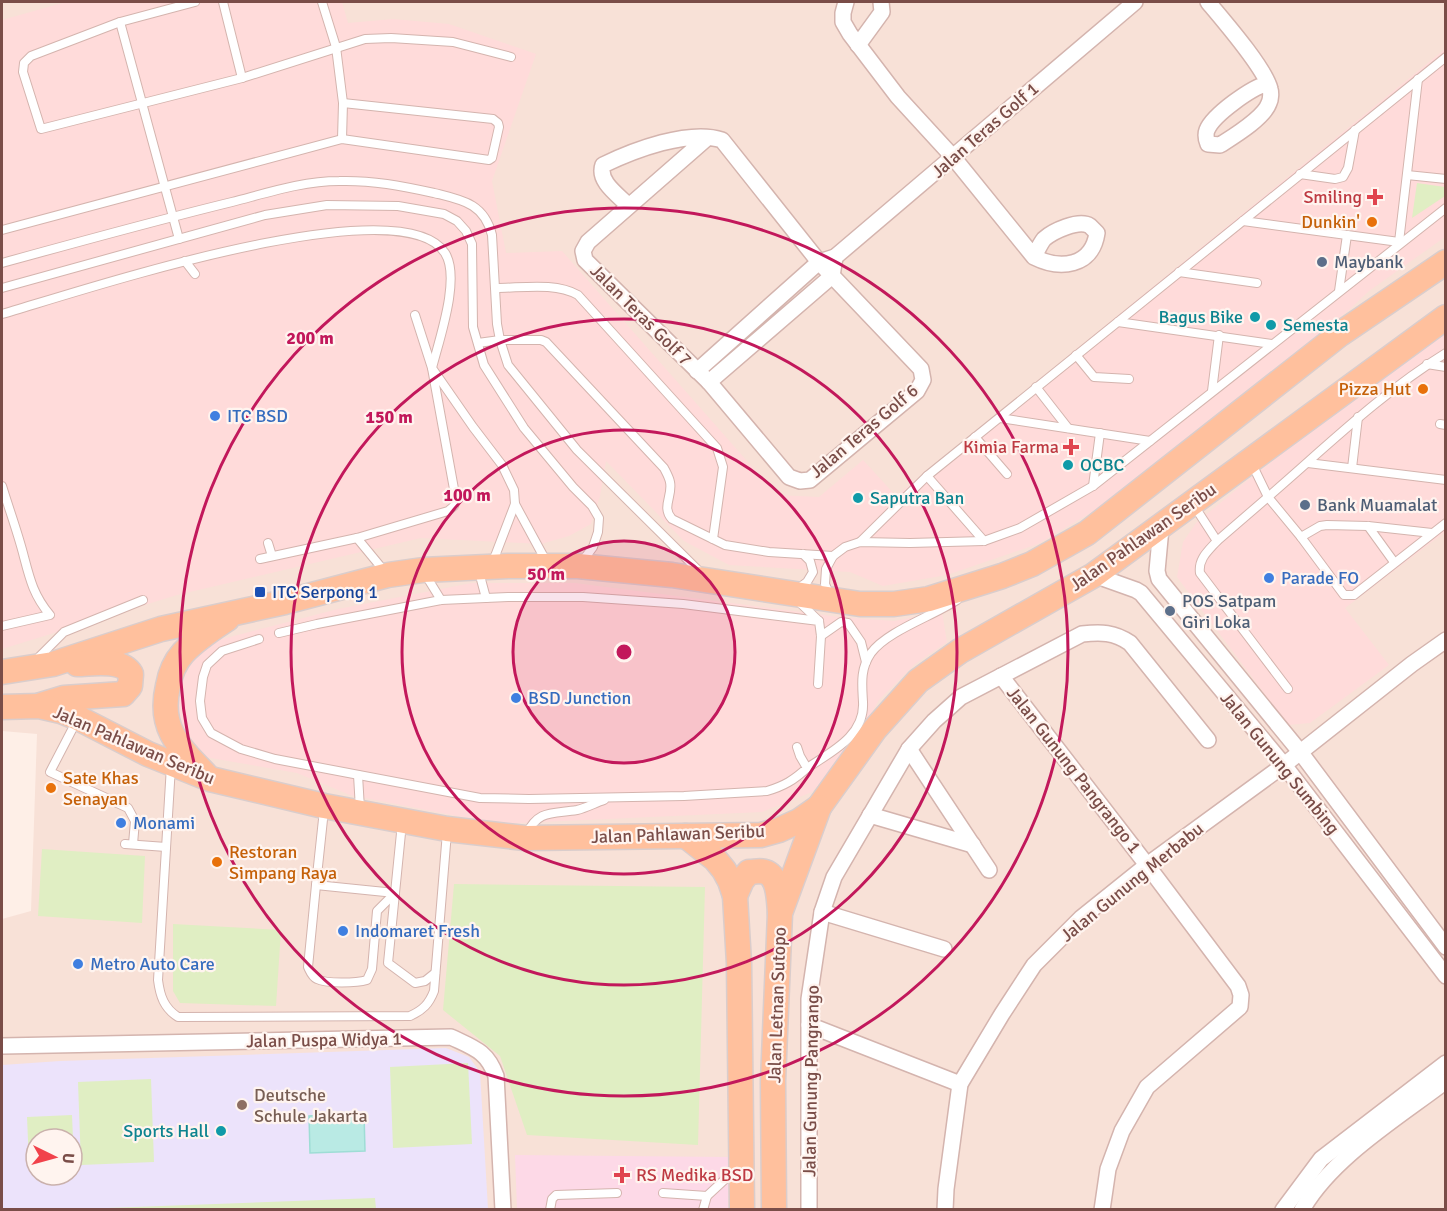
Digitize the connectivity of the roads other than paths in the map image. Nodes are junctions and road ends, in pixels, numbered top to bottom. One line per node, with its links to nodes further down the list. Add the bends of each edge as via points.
1 (195, 2): 8 (lane)
2 (223, 2): 13 (lane)
3 (322, 2): 10 (lane)
4 (846, 2): 9 (street, via 843,22)
5 (881, 2): 9 (street, via 882,12)
6 (1135, 2): 21 (street, Jalan Teras Golf 1)
7 (1208, 2): 15 (street)
8 (120, 22): 16 (lane); 16 (lane, via 31,56 22,72 41,129)
9 (858, 45): 21 (street, via 898,97)
10 (336, 47): 11 (lane, via 365,39 391,38 453,42); 13 (lane); 17 (lane)
11 (511, 57)
12 (1446, 57): 14 (lane)
13 (242, 78): 16 (lane)
14 (1418, 79): 18 (lane); 23 (lane)
15 (1267, 84): 15 (street, via 1271,92 1269,104 1260,116 1220,145 1208,144 1206,132 1213,121 1251,90)
16 (141, 103): 25 (lane)
17 (343, 103): 20 (lane); 20 (lane, via 493,119 499,127 489,160)
18 (1355, 130): 22 (lane); 22 (lane, via 1348,168 1342,177)
19 (707, 138): 26 (street, Jalan Teras Golf 7); 26 (street, via 647,147 603,165 604,180); 37 (street, via 722,140)
20 (342, 139): 25 (lane)
21 (953, 157): 34 (street); 35 (street, Jalan Teras Golf 1)
22 (1300, 174): 29 (lane)
23 (1407, 175): 24 (lane); 33 (lane)
24 (1446, 179)
25 (165, 186): 28 (lane); 30 (lane)
26 (628, 206): 60 (street, Jalan Teras Golf 7, via 585,245 584,257)
27 (1446, 208): 33 (lane)
28 (173, 216): 32 (lane); 39 (lane); 45 (lane, via 309,183 372,182 411,188 462,200 486,218 492,235)
29 (1243, 221): 31 (lane); 40 (lane)
30 (2, 230)
31 (1347, 235): 33 (lane); 46 (lane)
32 (179, 239): 44 (lane); 53 (lane, via 265,215 327,205 398,206 444,214 457,221 472,244 473,327)
33 (1399, 242): 46 (lane)
34 (1034, 256)
35 (835, 257): 37 (street, Jalan Teras Golf 1); 42 (street)
36 (185, 261): 41 (lane); 47 (lane); 59 (lane, via 313,234 361,229 422,235 447,255 452,282)
37 (819, 262): 42 (street); 60 (street, Jalan Teras Golf 1)
38 (1446, 262): 105 (main road, Jalan Pahlawan Seribu, via 1340,334 1087,533 1032,564)
39 (2, 263)
40 (1179, 272): 43 (lane); 50 (lane)
41 (195, 274)
42 (832, 276): 62 (street); 62 (street, Jalan Teras Golf 6, via 921,369 923,380 917,391 810,480 800,481 789,477)
43 (1257, 283)
44 (2, 288)
45 (496, 288): 52 (lane); 88 (lane, via 552,288 578,295 717,448 723,467)
46 (1339, 291): 54 (lane)
47 (2, 314)
48 (415, 315): 59 (lane)
49 (1446, 317): 71 (main road, Jalan Pahlawan Seribu)
50 (1118, 322): 51 (lane); 56 (lane)
51 (1219, 335): 54 (lane); 64 (lane)
52 (500, 339): 53 (lane); 88 (lane, via 546,342 664,468 670,482 666,505 669,516); 104 (lane, via 508,365 577,450)
53 (478, 343): 99 (lane, via 484,365 524,428 599,518 592,547)
54 (1272, 344): 64 (lane)
55 (1446, 353): 57 (lane)
56 (1076, 356): 61 (lane, via 1094,377); 63 (lane)
57 (1427, 364): 58 (lane); 65 (lane)
58 (1446, 367)
59 (432, 368): 81 (lane, via 502,465 514,490); 87 (lane, via 456,504 448,511)
60 (698, 371): 62 (street, Jalan Teras Golf 7)
61 (1129, 379)
62 (709, 382)
63 (1036, 387): 66 (lane); 67 (lane)
64 (1212, 392): 70 (lane)
65 (1358, 417): 72 (lane); 73 (lane)
66 (1000, 418): 67 (lane); 69 (lane)
67 (1068, 428): 68 (lane)
68 (1100, 433): 70 (lane); 78 (lane)
69 (975, 437): 74 (lane); 75 (lane)
70 (1150, 441): 78 (lane)
71 (1250, 460): 79 (lane); 80 (main road, Jalan Pahlawan Seribu)
72 (1308, 463): 73 (lane); 79 (lane)
73 (1352, 468): 76 (lane)
74 (1007, 474)
75 (927, 476): 89 (lane); 91 (lane)
76 (1446, 480)
77 (2, 486): 113 (lane, via 28,578 50,615)
78 (1093, 486): 89 (lane, via 1020,528)
79 (1268, 497): 86 (lane); 90 (lane)
80 (1193, 503): 84 (main road, Jalan Pahlawan Seribu); 90 (lane)
81 (515, 504): 98 (lane); 100 (lane)
82 (1446, 523): 85 (lane)
83 (1368, 525): 85 (lane); 86 (lane, via 1320,526); 97 (lane)
84 (1161, 528): 103 (main road, Jalan Pahlawan Seribu); 131 (street, Jalan Gunung Sumbing, via 1159,579)
85 (1432, 533): 97 (lane)
86 (1301, 537): 97 (lane, via 1344,596 1354,595)
87 (357, 538): 94 (lane); 102 (lane)
88 (713, 539): 93 (lane, via 725,545)
89 (984, 541): 91 (lane)
90 (1217, 541): 124 (lane, via 1201,559 1200,573)
91 (860, 542): 95 (lane)
92 (268, 543): 94 (lane)
93 (803, 554): 95 (lane); 106 (lane, via 813,572 807,582)
94 (272, 556): 96 (lane)
95 (833, 556): 110 (lane, via 826,569 825,584)
96 (260, 559)
97 (1394, 562)
98 (549, 566): 99 (main road, Jalan Pahlawan Seribu); 100 (main road, Jalan Pahlawan Seribu)
99 (578, 566): 104 (main road, Jalan Pahlawan Seribu)
100 (485, 567): 101 (main road, Jalan Pahlawan Seribu); 107 (lane)
101 (423, 570): 102 (main road, Jalan Pahlawan Seribu); 109 (lane)
102 (388, 575): 111 (main road, Jalan Pahlawan Seribu)
103 (1094, 575): 133 (street, Jalan Gunung Sumbing, via 1139,591); 139 (main road, Jalan Pahlawan Seribu, via 960,651 918,681 875,729)
104 (710, 581): 106 (main road, Jalan Pahlawan Seribu)
105 (972, 586): 110 (main road, Jalan Pahlawan Seribu, via 894,604); 118 (lane, via 947,607 879,645)
106 (790, 593): 110 (main road, Jalan Pahlawan Seribu); 112 (lane)
107 (486, 598): 109 (lane); 112 (lane, via 584,597 684,604)
108 (143, 600): 120 (lane, via 64,632)
109 (441, 600): 114 (lane)
110 (832, 600)
111 (236, 613): 119 (main road, Jalan Pahlawan Seribu, via 161,628); 136 (main road, via 182,654 169,679 164,701 167,724 175,740)
112 (819, 621): 115 (lane)
113 (2, 626)
114 (279, 633)
115 (821, 636): 118 (lane, via 841,622 848,623 861,642); 123 (lane)
116 (259, 639): 135 (lane, via 222,651 207,665 200,701 202,718 211,733 241,749 275,759)
117 (1443, 648): 131 (street, Jalan Gunung Merbabu, via 1412,664)
118 (866, 662): 134 (lane, via 860,721 840,747)
119 (53, 664): 120 (main road, Jalan Pahlawan Seribu); 125 (main road, via 121,664 129,669 132,680 123,694 64,698)
120 (27, 669): 121 (main road, Jalan Pahlawan Seribu)
121 (2, 672)
122 (1001, 676): 128 (street, Jalan Gunung Pangrango, via 1082,634 1114,634 1130,643); 130 (street, Jalan Gunung Pangrango, via 961,697); 148 (street, Jalan Gunung Pangrango 1)
123 (818, 684)
124 (1288, 689)
125 (39, 706): 126 (main road, Jalan Pahlawan Seribu); 127 (main road, Jalan Pahlawan Seribu)
126 (2, 707)
127 (78, 718): 132 (main road, Jalan Pahlawan Seribu); 147 (lane, via 50,772 128,808 135,821 129,844)
128 (1208, 740)
129 (797, 747): 134 (lane)
130 (909, 750): 141 (street, Jalan Gunung Pangrango); 146 (street)
131 (1301, 753): 133 (street, Jalan Gunung Merbabu); 155 (street, Jalan Gunung Sumbing)
132 (171, 764): 136 (main road, Jalan Pahlawan Seribu); 147 (lane)
133 (1284, 765): 148 (street, Jalan Gunung Merbabu); 158 (street, Jalan Gunung Sumbing)
134 (807, 768): 137 (lane, via 792,782 767,791)
135 (358, 775): 137 (lane, via 480,798); 140 (lane)
136 (210, 779): 138 (main road, Jalan Pahlawan Seribu)
137 (611, 798): 145 (lane, via 542,815 531,824)
138 (324, 806): 140 (main road, Jalan Pahlawan Seribu); 150 (lane)
139 (819, 807): 144 (main road, Jalan Pahlawan Seribu, via 799,820 761,835); 154 (main road, Jalan Letnan Sutopo)
140 (360, 813): 142 (main road, Jalan Pahlawan Seribu)
141 (870, 815): 146 (street); 153 (street, Jalan Gunung Pangrango, via 834,877)
142 (402, 821): 143 (main road, Jalan Pahlawan Seribu); 151 (lane)
143 (447, 830): 145 (main road, Jalan Pahlawan Seribu); 157 (lane)
144 (686, 836): 145 (main road, Jalan Pahlawan Seribu); 152 (main road, Jalan Letnan Sutopo, via 724,870)
145 (525, 838)
146 (973, 845): 149 (street)
147 (166, 847): 157 (lane, via 158,980 163,1001 177,1017 410,1016 430,1001)
148 (1147, 865): 163 (street, Jalan Gunung Merbabu, via 1081,918 1035,965); 175 (street, Jalan Gunung Pangrango 1, via 1238,987 1240,1007 1147,1087 1122,1131 1108,1169)
149 (989, 870)
150 (316, 885): 151 (lane); 151 (lane, via 308,967 317,980 367,980 372,969 377,911)
151 (395, 893): 157 (lane, via 388,963 415,983)
152 (735, 896): 154 (main road, via 749,872 765,872 778,890); 164 (main road, Jalan Letnan Sutopo)
153 (822, 912): 156 (street); 159 (street, Jalan Gunung Pangrango)
154 (780, 913): 172 (main road, Jalan Letnan Sutopo, via 773,1081)
155 (1446, 947)
156 (944, 949)
157 (435, 973)
158 (1446, 976)
159 (809, 1025): 163 (street); 173 (street, Jalan Gunung Pangrango)
160 (2, 1046): 168 (street, Jalan Puspa Widya 1, via 451,1037 490,1060 496,1076)
161 (1446, 1063): 176 (street, via 1321,1159)
162 (1446, 1082): 177 (street, via 1330,1172)
163 (960, 1084): 174 (street, Jalan Gunung Merbabu)
164 (741, 1163): 167 (lane); 171 (main road, Jalan Letnan Sutopo)
165 (617, 1193): 169 (lane, via 556,1196)
166 (663, 1193): 167 (lane)
167 (707, 1196): 170 (lane)
168 (503, 1209)
169 (550, 1209)
170 (703, 1209)
171 (742, 1209)
172 (774, 1209)
173 (809, 1209)
174 (945, 1209)
175 (1102, 1209)
176 (1283, 1209)
177 (1302, 1209)

